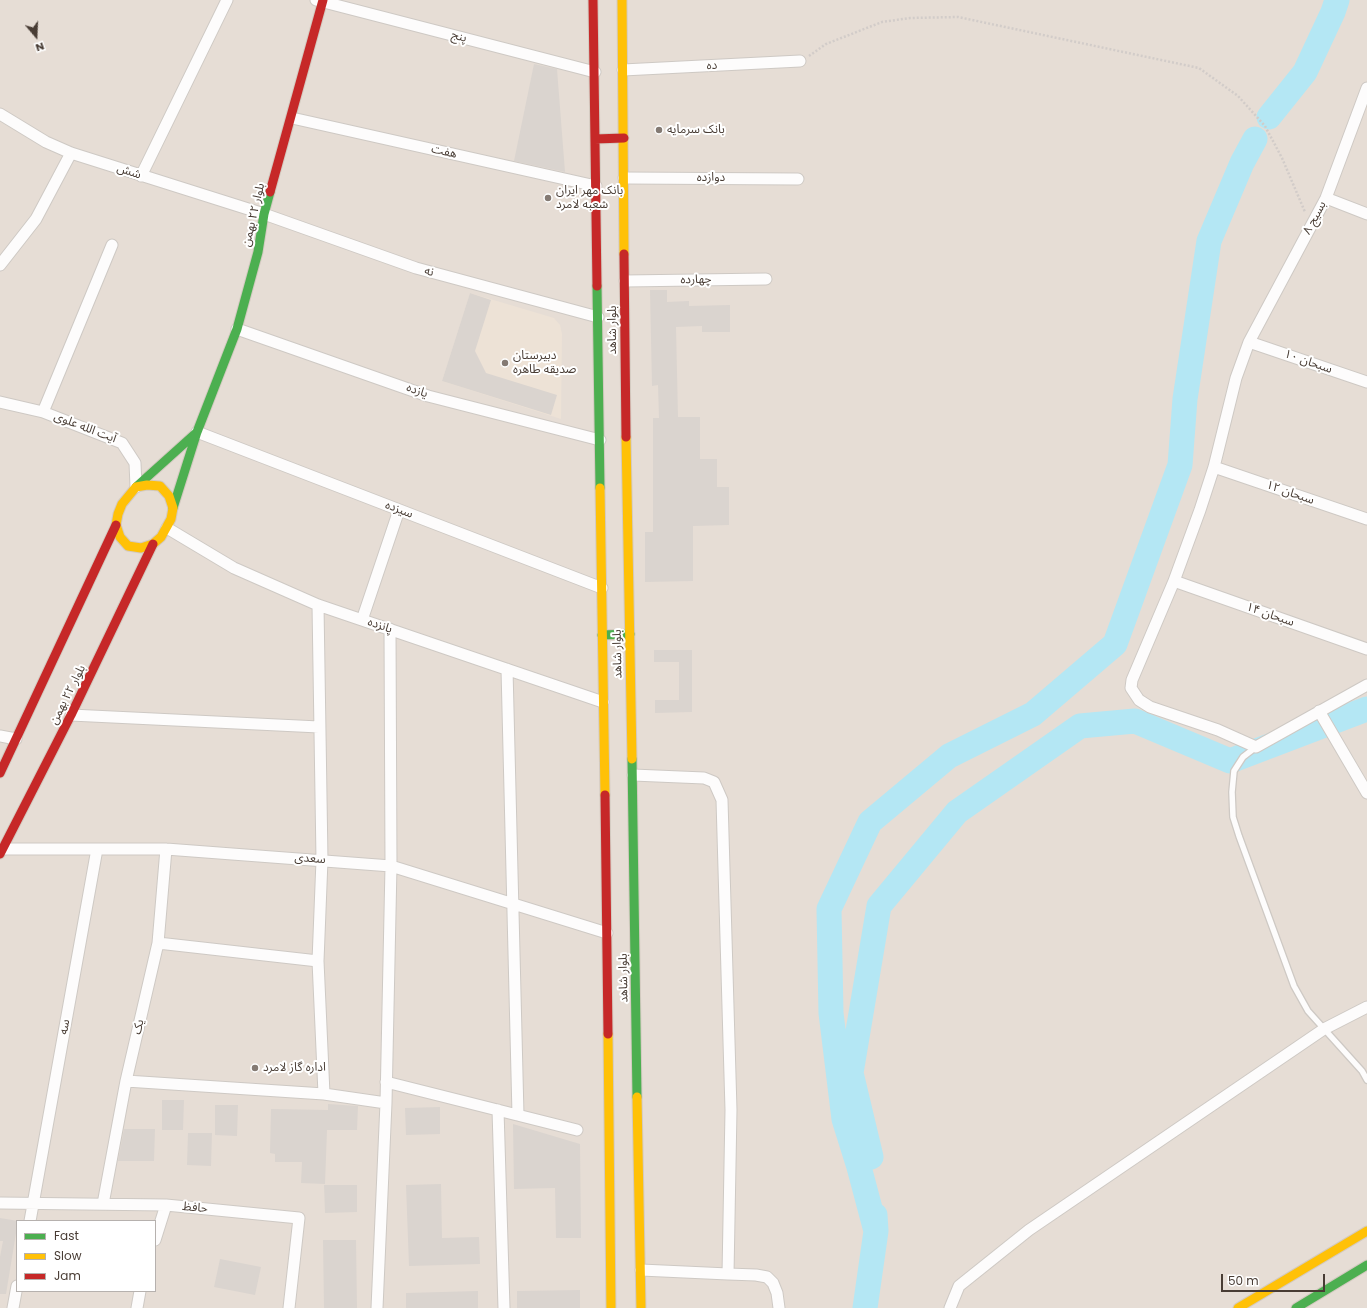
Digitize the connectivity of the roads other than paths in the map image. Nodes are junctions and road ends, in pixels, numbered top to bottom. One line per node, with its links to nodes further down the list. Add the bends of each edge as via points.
1 (227, 0): 14 (street)
2 (593, 0): 7 (main road, بلوار شاهد)
3 (622, 0): 6 (main road, بلوار شاهد)
4 (321, 1): 7 (street, پنج); 10 (main road, بلوار ۲۲ بهمن)
5 (800, 61): 6 (street, ده)
6 (623, 70): 11 (main road, بلوار شاهد)
7 (595, 72): 12 (main road, بلوار شاهد)
8 (1367, 88): 18 (street, بسیج ۸)
9 (0, 114): 13 (street, شش, via 46,142)
10 (292, 118): 17 (street, هفت); 19 (main road, بلوار ۲۲ بهمن)
11 (624, 138): 12 (main road); 15 (main road, بلوار شاهد)
12 (595, 139): 17 (main road, بلوار شاهد)
13 (71, 153): 14 (street, شش); 22 (street, via 36,219)
14 (141, 176): 19 (street, شش)
15 (624, 178): 16 (street, دوازده); 24 (main road, بلوار شاهد)
16 (798, 179)
17 (596, 186): 25 (main road, بلوار شاهد)
18 (1326, 198): 20 (street); 27 (street, بسیج ۸)
19 (264, 214): 25 (street, نه, via 416,268); 26 (main road, بلوار ۲۲ بهمن, via 258,252)
20 (1367, 214)
21 (112, 245): 30 (street)
22 (0, 265)
23 (766, 279): 24 (street, چهارده)
24 (625, 281): 46 (main road, بلوار شاهد)
25 (598, 317): 32 (main road, بلوار شاهد)
26 (238, 329): 31 (main road, بلوار ۲۲ بهمن); 32 (street, یازده, via 428,396)
27 (1249, 342): 28 (street, سبحان ۱۰); 33 (street, بسیج ۸, via 1234,384)
28 (1367, 382)
29 (0, 402): 30 (street, آیت الله علوی)
30 (43, 412): 34 (street, آیت الله علوی, via 122,443 135,463)
31 (197, 432): 34 (main road, بلوار ۲۲ بهمن); 35 (main road, بلوار ۲۲ بهمن); 36 (street, سیزده)
32 (600, 440): 42 (main road, بلوار شاهد)
33 (1214, 467): 37 (street, سبحان ۱۲); 41 (street, بسیج ۸)
34 (136, 487): 35 (main road, via 160,486 169,496); 38 (main road, via 122,504)
35 (172, 508): 39 (main road)
36 (399, 510): 42 (street, سیزده); 44 (street)
37 (1367, 518)
38 (116, 525): 40 (main road, via 120,537 128,546 141,548); 56 (main road)
39 (167, 528): 40 (main road); 43 (street, پانزده, via 234,568)
40 (153, 544): 53 (main road, بلوار ۲۲ بهمن)
41 (1174, 581): 48 (street, سبحان ۱۴); 57 (street, بسیج ۸, via 1132,680 1131,688 1134,695 1150,707 1218,730)
42 (602, 588): 47 (main road, بلوار شاهد)
43 (318, 604): 44 (street, پانزده); 54 (street)
44 (362, 620): 45 (street, پانزده)
45 (390, 629): 49 (street, پانزده); 65 (street)
46 (630, 634): 47 (main road); 59 (main road, بلوار شاهد)
47 (602, 635): 51 (main road, بلوار شاهد)
48 (1367, 649)
49 (507, 669): 51 (street, پانزده); 66 (street)
50 (1367, 685): 52 (street)
51 (603, 702): 67 (main road, بلوار شاهد)
52 (1319, 712): 57 (street); 60 (street)
53 (71, 716): 54 (street); 63 (main road, بلوار ۲۲ بهمن)
54 (319, 727): 64 (street)
55 (0, 736): 56 (street)
56 (16, 739): 58 (main road)
57 (1256, 747): 71 (lane, via 1243,757 1234,771 1233,817 1294,986 1308,1011)
58 (0, 773)
59 (633, 775): 88 (main road, بلوار شاهد); 89 (street, via 704,778 714,782 722,800 731,1110)
60 (1367, 793)
61 (97, 849): 62 (street, سعدی); 63 (street, سعدی); 81 (street, سه)
62 (166, 849): 64 (street, سعدی); 68 (street, یک)
63 (1, 852)
64 (322, 860): 65 (street, سعدی); 69 (street)
65 (391, 866): 66 (street, سعدی); 74 (street)
66 (514, 904): 67 (street, سعدی); 78 (street)
67 (607, 933): 97 (main road, بلوار شاهد)
68 (158, 944): 69 (street); 73 (street, یک)
69 (318, 961): 75 (street)
70 (1367, 1008): 71 (street)
71 (1324, 1029): 72 (lane); 100 (street, via 1029,1230 959,1286)
72 (1367, 1080)
73 (126, 1081): 75 (street); 82 (street, یک)
74 (386, 1082): 76 (street); 77 (street)
75 (324, 1094): 76 (street)
76 (386, 1103): 95 (street)
77 (498, 1110): 78 (street); 96 (street)
78 (518, 1115): 79 (street)
79 (577, 1130)
80 (0, 1203): 81 (street, حافظ)
81 (33, 1204): 82 (street, حافظ); 84 (street, سه)
82 (103, 1204): 83 (street, حافظ)
83 (166, 1205): 86 (street); 94 (street, حافظ, via 299,1218)
84 (30, 1220)
85 (1367, 1231): 101 (main road)
86 (156, 1237)
87 (1367, 1265): 102 (main road)
88 (641, 1270): 89 (street); 98 (main road, بلوار شاهد)
89 (728, 1274): 99 (street, via 767,1277 774,1283)
90 (16, 1292): 92 (street)
91 (140, 1292): 93 (street)
92 (13, 1308)
93 (137, 1308)
94 (289, 1308)
95 (377, 1308)
96 (504, 1308)
97 (611, 1308)
98 (641, 1308)
99 (779, 1308)
100 (950, 1308)
101 (1238, 1308)
102 (1296, 1308)

